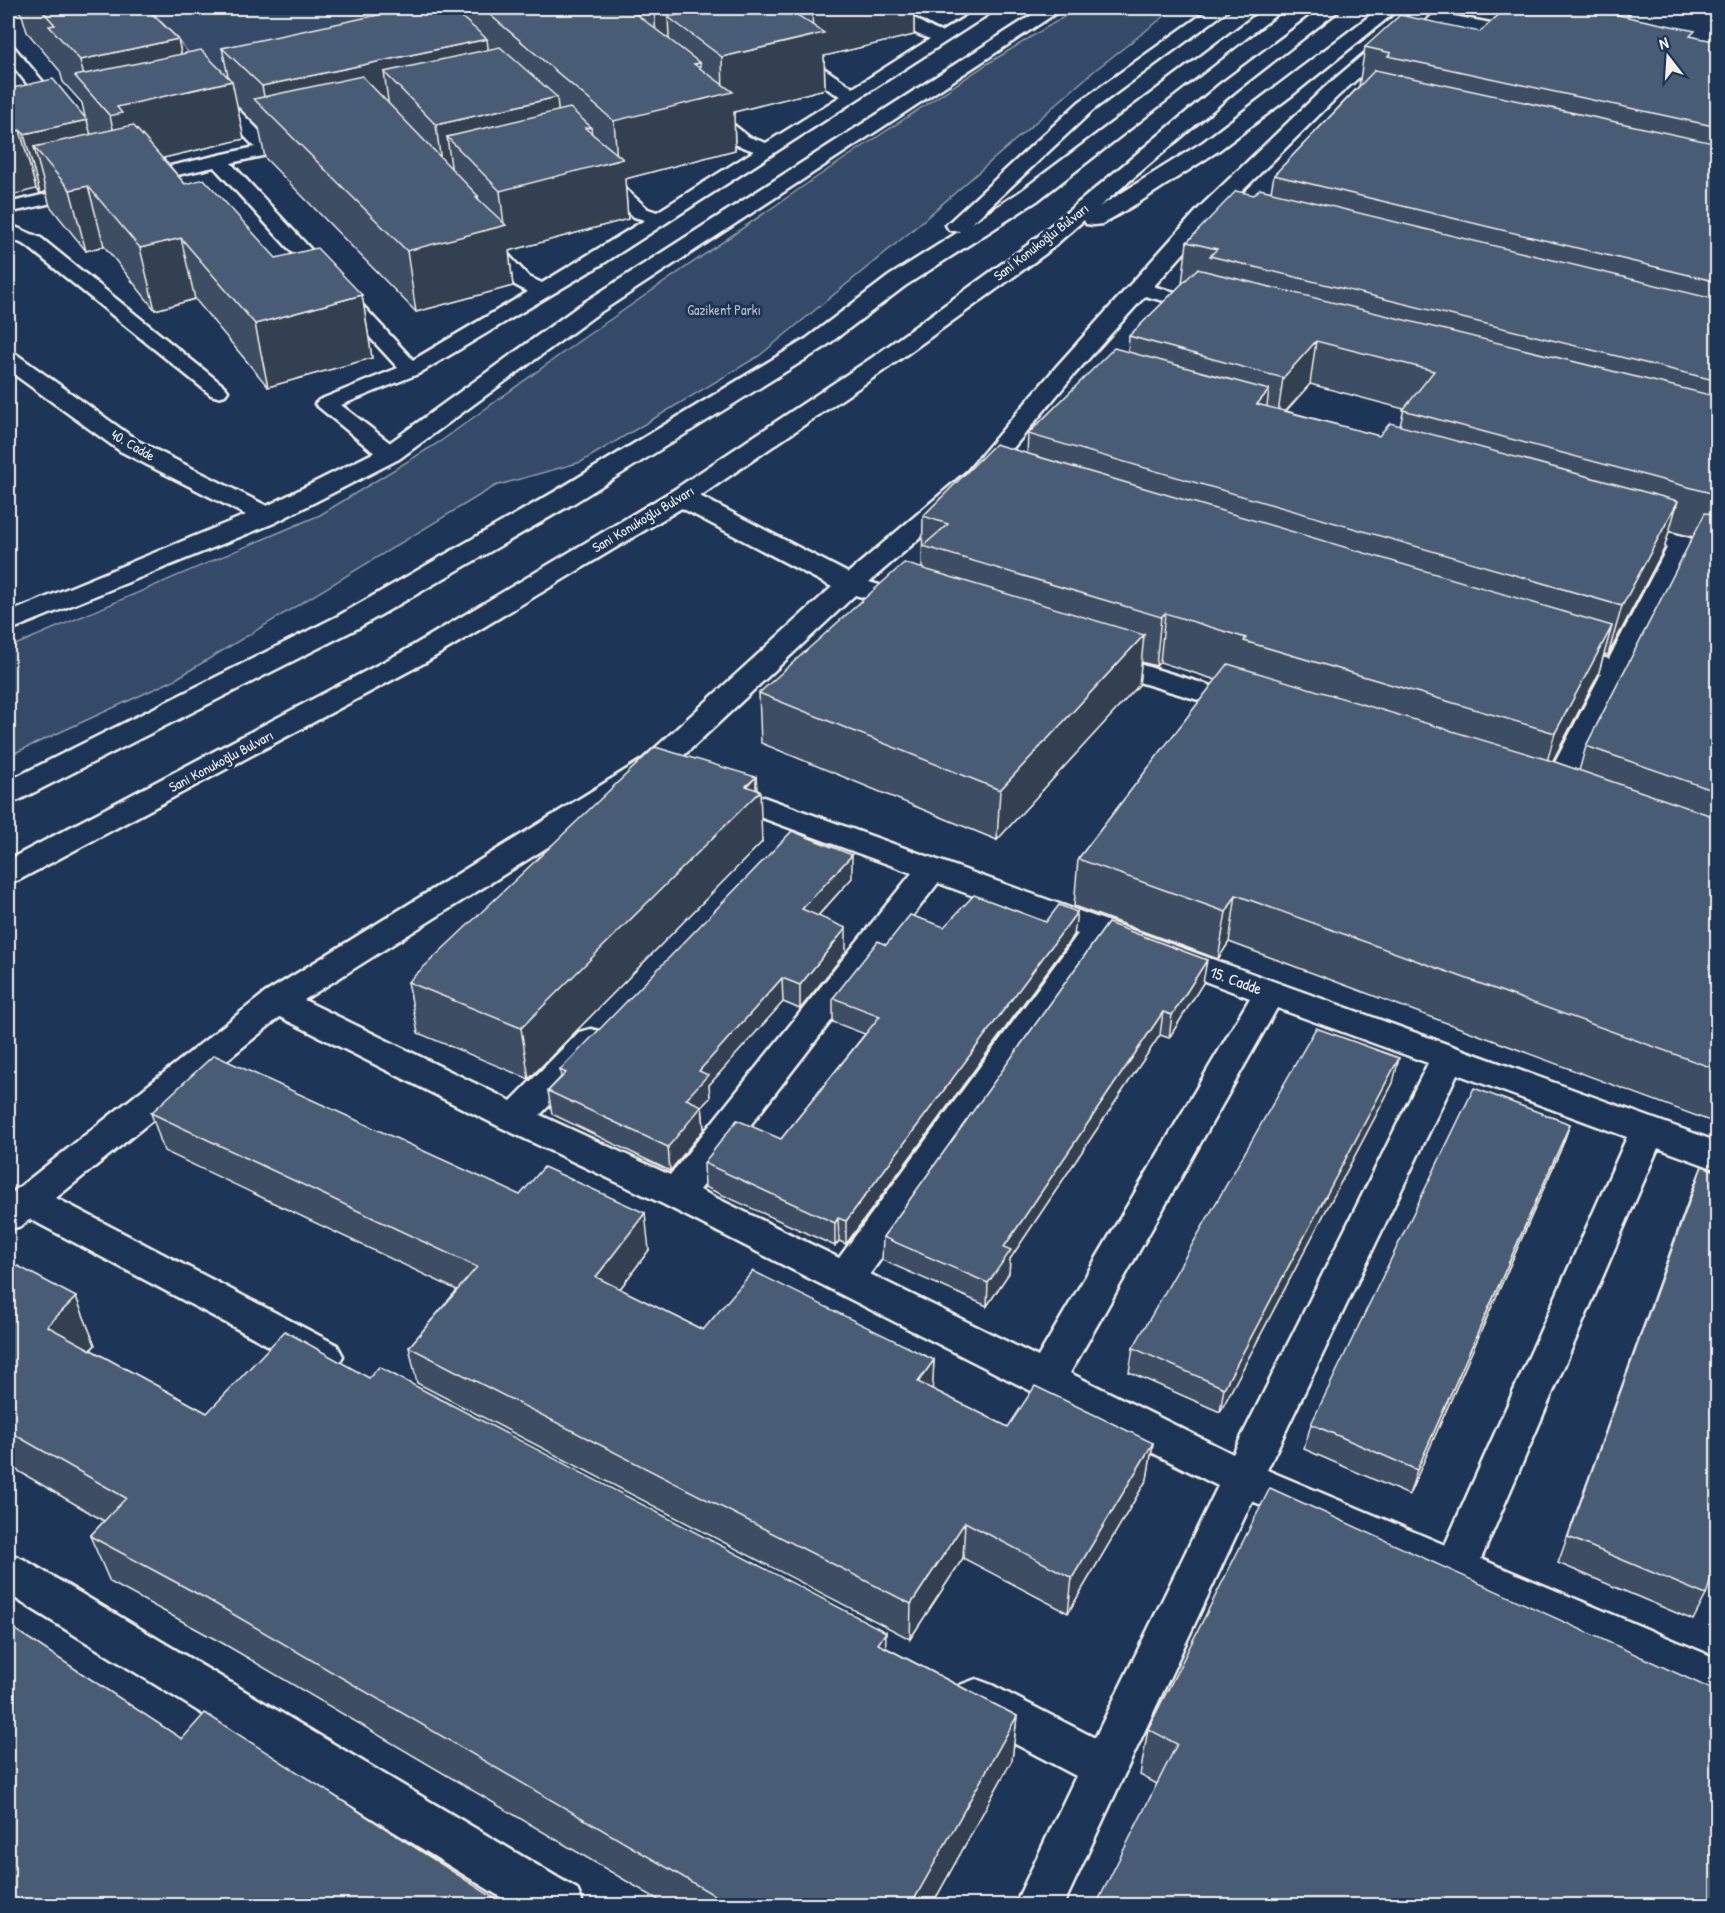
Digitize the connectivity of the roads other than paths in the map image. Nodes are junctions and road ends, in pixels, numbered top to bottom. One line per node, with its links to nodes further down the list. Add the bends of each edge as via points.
1 (887, 8): 11 (lane, via 923,32)
2 (990, 8): 11 (lane)
3 (1055, 8): 41 (main road, via 588,310)
4 (1222, 8): 34 (main road, via 1086,106)
5 (1276, 8): 34 (main road, via 1029,196)
6 (1333, 8): 33 (main road, Sani Konukoğlu Bulvarı, via 1227,88)
7 (1391, 8): 33 (main road, via 1258,112 1173,172)
8 (1428, 8): 16 (main road)
9 (1458, 8): 10 (main road)
10 (1559, 27)
11 (942, 38): 17 (lane)
12 (783, 48): 17 (lane)
13 (8, 51): 21 (lane, via 70,125)
14 (232, 86): 15 (lane)
15 (209, 90): 20 (lane); 23 (lane)
16 (1331, 92): 18 (main road); 28 (main road)
17 (854, 95): 24 (lane)
18 (1355, 98)
19 (690, 99): 24 (lane, via 743,141)
20 (194, 102)
21 (49, 129)
22 (321, 137): 23 (lane)
23 (267, 149): 25 (lane)
24 (768, 150): 30 (lane)
25 (218, 160): 27 (lane); 39 (lane)
26 (589, 166): 30 (lane, via 641,213)
27 (8, 208)
28 (1210, 210): 29 (main road); 35 (main road)
29 (1233, 216)
30 (659, 219): 36 (lane)
31 (469, 224): 36 (lane, via 522,281)
32 (8, 230): 40 (lane, via 34,242)
33 (1037, 249): 42 (main road, Sani Konukoğlu Bulvarı, via 881,362)
34 (897, 281): 55 (main road, via 814,344 565,497 348,622)
35 (1140, 288): 37 (lane); 47 (main road, via 1076,375 987,481)
36 (543, 291): 39 (lane)
37 (1221, 309)
38 (11, 366): 43 (main road, 40. Cadde, via 129,446)
39 (411, 370): 41 (lane, via 326,404)
40 (218, 391)
41 (390, 454): 43 (main road)
42 (681, 497): 47 (main road); 60 (main road, Sani Konukoğlu Bulvarı, via 414,657)
43 (267, 516): 49 (main road)
44 (1602, 522): 45 (main road)
45 (1683, 544): 46 (main road); 52 (main road)
46 (1718, 554)
47 (850, 585): 48 (main road); 54 (main road)
48 (895, 598)
49 (8, 623)
50 (1537, 646): 52 (main road)
51 (1065, 650): 53 (main road)
52 (1617, 670): 56 (main road)
53 (1268, 713)
54 (653, 767): 57 (main road, 15. Cadde); 63 (main road)
55 (8, 793)
56 (1550, 799)
57 (803, 822): 58 (main road); 59 (main road, 15. Cadde)
58 (779, 848)
59 (932, 869): 61 (main road, 15. Cadde); 69 (main road)
60 (8, 873)
61 (1098, 930): 62 (main road, 15. Cadde); 71 (main road)
62 (1269, 993): 65 (main road, 15. Cadde); 73 (main road)
63 (277, 1001): 66 (main road); 70 (main road)
64 (614, 1017): 66 (main road)
65 (1448, 1058): 67 (main road, 15. Cadde); 74 (main road)
66 (515, 1119): 69 (main road)
67 (1648, 1131): 68 (main road, 15. Cadde); 75 (main road)
68 (1718, 1156)
69 (675, 1194): 71 (main road)
70 (17, 1208): 72 (main road)
71 (845, 1279): 73 (main road)
72 (354, 1372)
73 (1046, 1380): 74 (main road)
74 (1242, 1478): 75 (main road); 79 (main road)
75 (1455, 1570): 77 (main road)
76 (8, 1572): 80 (main road)
77 (1718, 1680)
78 (946, 1684): 79 (main road)
79 (1104, 1767): 81 (main road)
80 (560, 1905)
81 (1038, 1905)

